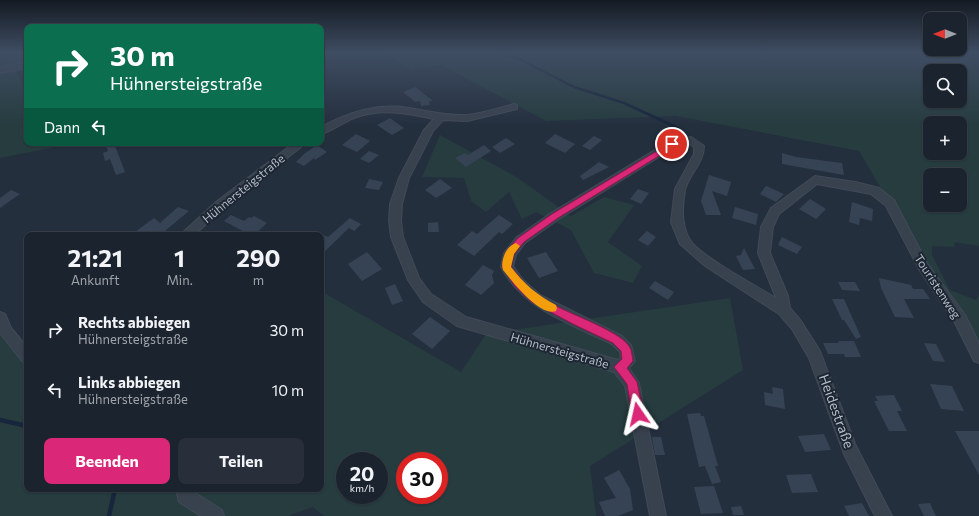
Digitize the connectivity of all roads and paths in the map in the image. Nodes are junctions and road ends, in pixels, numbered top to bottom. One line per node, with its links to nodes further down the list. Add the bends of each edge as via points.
1 (514, 108): 2 (street, via 467,118)
2 (440, 117): 3 (street, via 395,109 374,109 357,112); 10 (street, Hühnersteigstraße, via 418,150 404,178 396,204 397,237 414,280 427,298 462,322)
3 (324, 129)
4 (297, 146): 5 (street, Hühnersteigstraße, via 220,205)
5 (189, 232)
6 (784, 310): 9 (street, Touristenweg, via 782,296 764,253 767,227 775,211 815,180 855,186 875,191 890,203 923,266 960,318); 10 (street, Hühnersteigstraße, via 709,263 686,244 677,222 680,190 699,154 699,146 691,140 672,144 555,216 521,240 510,253 507,267 519,284 535,299 617,340 626,349 628,361); 14 (street, Heidestraße, via 798,326 816,355 847,441)
7 (0, 318): 8 (street, via 6,332)
8 (24, 353)
9 (979, 357)
10 (620, 367): 13 (street, via 632,382)
11 (184, 492): 12 (street, via 185,496)
12 (216, 516)
13 (658, 516)
14 (884, 516)

